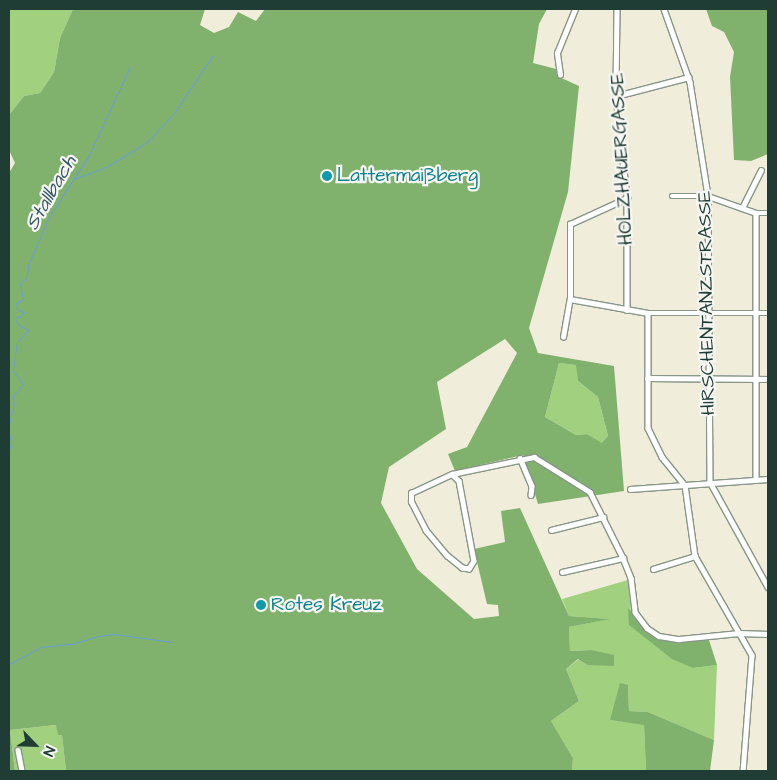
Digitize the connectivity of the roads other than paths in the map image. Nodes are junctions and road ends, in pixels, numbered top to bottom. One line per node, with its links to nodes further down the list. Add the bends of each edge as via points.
1 (575, 9): 4 (street, via 557,53)
2 (617, 9): 6 (street, HOLZHAUERGASSE)
3 (664, 9): 5 (street, HIRSCHENTANZSTRASSE)
4 (560, 76)
5 (689, 77): 6 (street); 9 (street, HIRSCHENTANZSTRASSE)
6 (616, 96): 10 (street, HOLZHAUERGASSE)
7 (761, 170): 11 (street)
8 (672, 196): 9 (street)
9 (708, 196): 11 (street); 17 (street, HIRSCHENTANZSTRASSE)
10 (627, 198): 14 (street, via 570,224); 15 (street, HOLZHAUERGASSE)
11 (742, 208): 12 (street)
12 (756, 213): 13 (street); 18 (street)
13 (768, 213)
14 (570, 298): 15 (street); 20 (street)
15 (627, 310): 16 (street)
16 (648, 313): 17 (street); 21 (street)
17 (709, 313): 18 (street); 22 (street, HIRSCHENTANZSTRASSE)
18 (755, 313): 19 (street); 23 (street)
19 (768, 313)
20 (563, 337)
21 (647, 378): 22 (street); 30 (street, via 649,433 662,457)
22 (708, 379): 23 (street); 29 (street, HIRSCHENTANZSTRASSE)
23 (754, 379): 24 (street); 28 (street)
24 (768, 379)
25 (520, 458): 26 (street); 32 (street, via 532,486); 33 (street, via 536,458 579,482 590,492)
26 (452, 474): 26 (street, via 459,482 474,558 469,569 450,560 426,532 411,502 411,494)
27 (768, 479): 28 (street)
28 (756, 480): 29 (street)
29 (710, 482): 30 (street); 39 (street, HIRSCHENTANZSTRASSE)
30 (685, 485): 31 (street); 35 (street)
31 (630, 489)
32 (531, 495)
33 (603, 517): 34 (street); 36 (street)
34 (551, 530)
35 (695, 556): 37 (street); 40 (street)
36 (623, 558): 38 (street); 40 (street, via 631,578 635,612 647,628 659,636 707,639)
37 (653, 569)
38 (562, 572)
39 (768, 587)
40 (740, 633): 41 (street); 44 (street, via 752,660)
41 (768, 634)
42 (18, 750): 43 (street)
43 (22, 771)
44 (743, 771)

